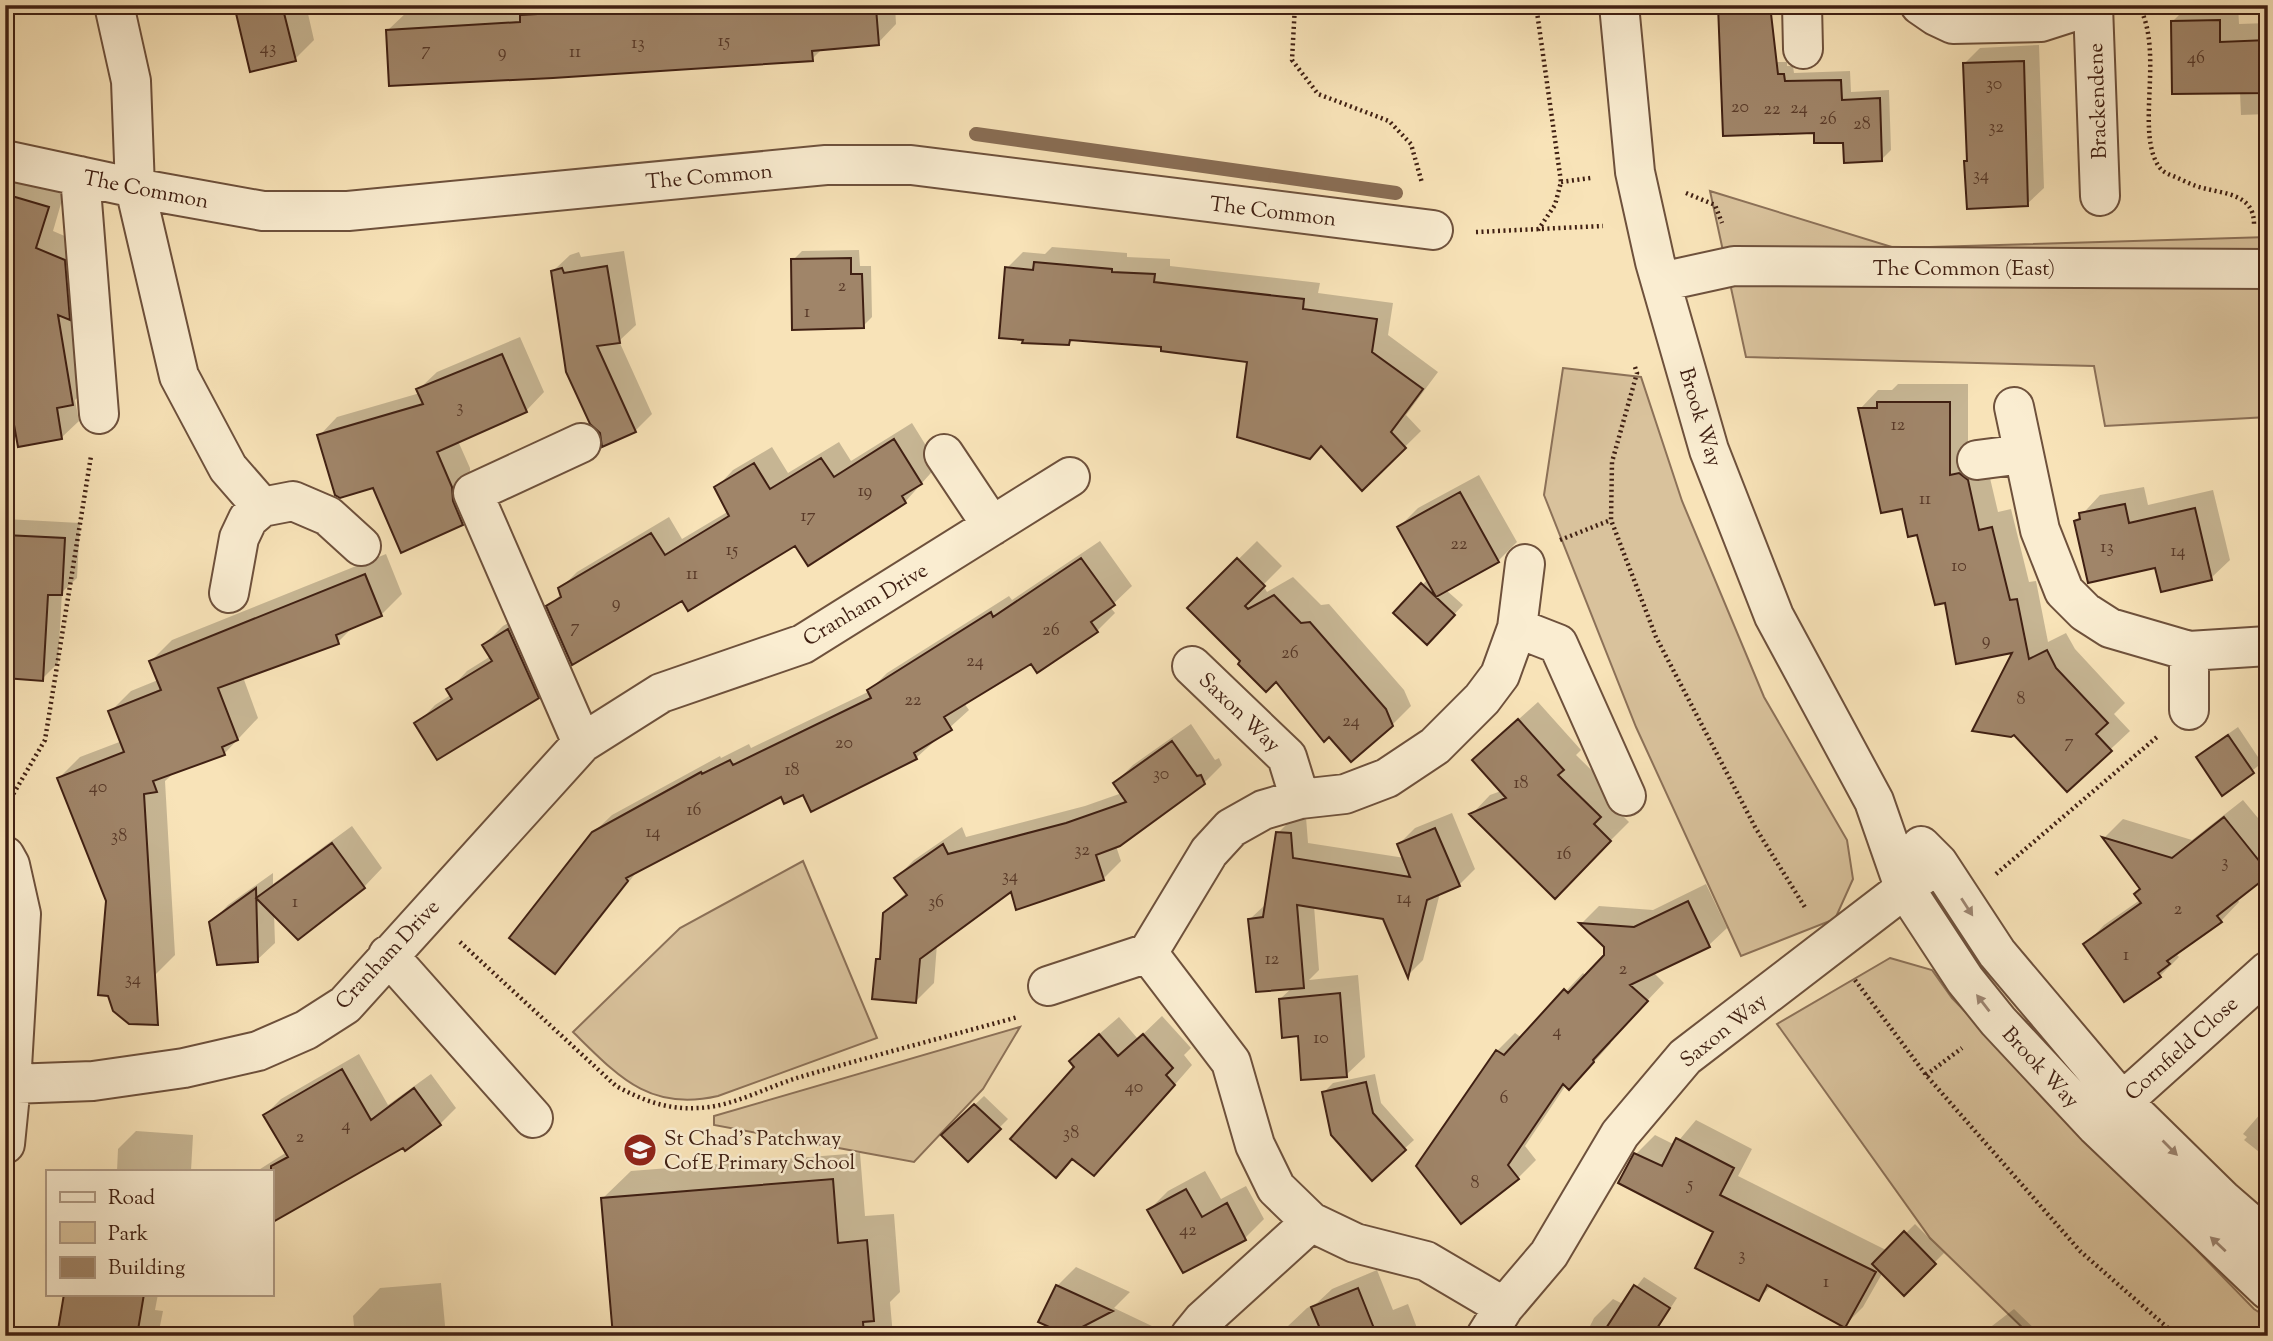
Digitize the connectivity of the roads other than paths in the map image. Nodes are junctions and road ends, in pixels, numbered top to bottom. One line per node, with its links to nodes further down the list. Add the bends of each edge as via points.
1 (114, 5): 9 (street, via 131,81)
2 (1619, 5): 13 (street, Brook Way, via 1634,172)
3 (1802, 5): 6 (street)
4 (1920, 5): 5 (street, Brackendene, via 1954,24 2041,22)
5 (2094, 6): 10 (street, Brackendene)
6 (1802, 49)
7 (5, 160): 8 (street, The Common)
8 (80, 176): 9 (street, The Common); 15 (street)
9 (135, 188): 11 (street, The Common, via 263,211 348,211 826,165 911,165); 21 (street, via 179,376 228,468)
10 (2100, 196)
11 (1423, 220)
12 (2261, 269): 13 (street, The Common (East), via 1734,267)
13 (1661, 282): 34 (street, Brook Way, via 1709,450 1774,616)
14 (2014, 407): 18 (street)
15 (99, 414)
16 (581, 443): 31 (street, via 472,493)
17 (944, 454): 22 (street)
18 (2023, 454): 19 (street); 28 (street, via 2040,530 2064,591 2110,628)
19 (1977, 460)
20 (1070, 477): 22 (street, Cranham Drive)
21 (262, 507): 23 (street, via 293,501 328,516); 25 (street, via 248,519 239,538)
22 (992, 526): 31 (street, Cranham Drive, via 803,644 661,693)
23 (361, 545)
24 (1525, 564): 26 (street)
25 (229, 593)
26 (1517, 628): 32 (street, via 1558,644); 33 (street, via 1500,675 1435,746 1387,778 1345,794)
27 (2268, 646): 28 (street)
28 (2189, 651): 30 (street)
29 (1192, 666): 33 (street, Saxon Way, via 1287,757)
30 (2189, 710)
31 (582, 743): 39 (street, Cranham Drive)
32 (1626, 796)
33 (1300, 799): 38 (street, via 1263,810 1231,828 1209,852)
34 (1874, 801): 36 (street, Brook Way); 37 (street, Brook Way)
35 (5, 856): 42 (street, via 21,914)
36 (1938, 863): 37 (street, Saxon Way); 43 (street, Brook Way, one-way to 43)
37 (1904, 887): 43 (street, Brook Way, one-way to 37, via 1998,1021); 49 (street, Saxon Way, via 1685,1057 1620,1134 1549,1254)
38 (1148, 953): 41 (street); 46 (street, Saxon Way, via 1231,1062 1255,1145 1276,1188)
39 (388, 955): 42 (street, Cranham Drive, via 345,1005 306,1030 258,1051 93,1081); 44 (street)
40 (2268, 971): 43 (street, Cornfield Close)
41 (1048, 986)
42 (11, 1084): 45 (street)
43 (2109, 1113): 47 (street, Brook Way, one-way to 47); 48 (street, Brook Way, one-way to 43)
44 (533, 1118)
45 (5, 1144)
46 (1311, 1222): 49 (street, Saxon Way, via 1355,1243 1426,1261); 50 (street)
47 (2268, 1239)
48 (2268, 1290)
49 (1495, 1321)
50 (1190, 1336)

